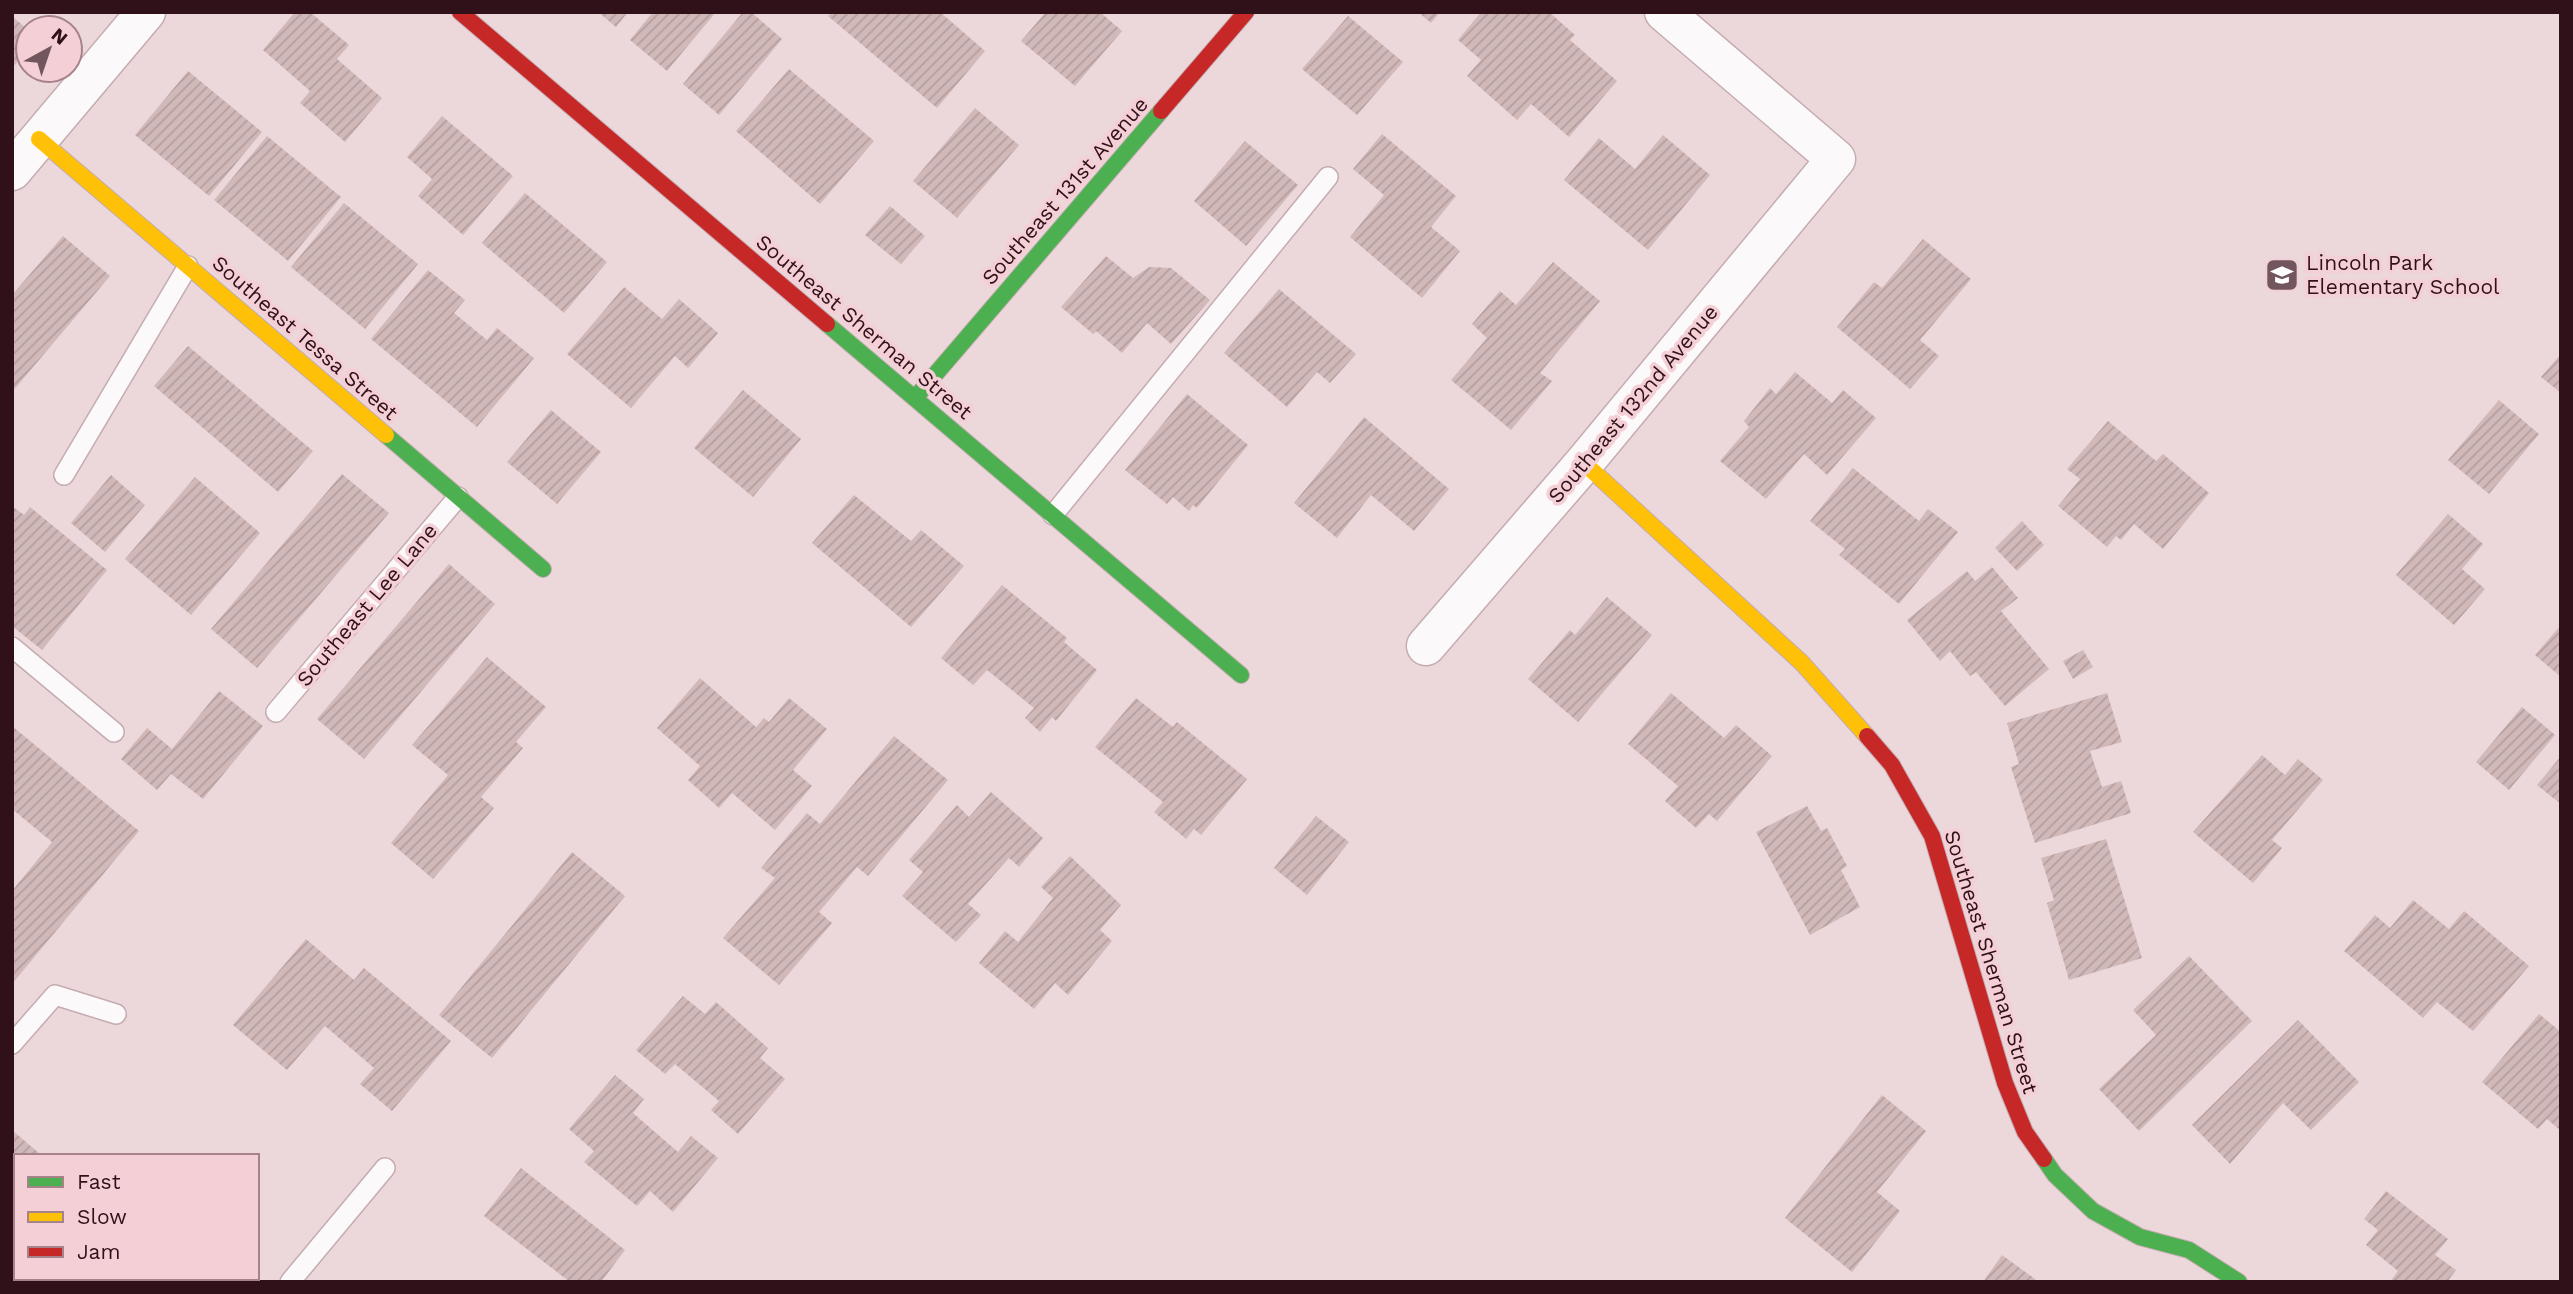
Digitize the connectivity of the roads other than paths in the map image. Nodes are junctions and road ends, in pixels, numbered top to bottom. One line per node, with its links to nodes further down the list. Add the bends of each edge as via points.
1 (146, 12): 5 (street)
2 (460, 12): 9 (street, Southeast Sherman Street)
3 (1246, 12): 9 (street, Southeast 131st Avenue)
4 (1664, 12): 10 (street, Southeast 132nd Avenue, via 1836,159)
5 (39, 139): 6 (street); 8 (street, Southeast Tessa Street)
6 (12, 171)
7 (1328, 177): 13 (lane)
8 (188, 266): 11 (lane); 12 (street, Southeast Tessa Street)
9 (915, 398): 13 (street, Southeast Sherman Street)
10 (1584, 463): 15 (street, Southeast 132nd Avenue); 24 (street, Southeast Sherman Street, via 1802,663 1892,765 1932,836 2005,1083 2025,1132 2055,1175 2093,1210 2140,1237 2189,1250)
11 (64, 475)
12 (458, 497): 14 (street, Southeast Tessa Street); 18 (lane, Southeast Lee Lane)
13 (1053, 515): 17 (street, Southeast Sherman Street)
14 (543, 569)
15 (1426, 646)
16 (12, 647): 19 (lane)
17 (1241, 675)
18 (276, 712)
19 (114, 732)
20 (116, 1014): 21 (lane, via 55,995)
21 (12, 1044)
22 (386, 1168): 23 (lane)
23 (290, 1282)
24 (2239, 1282)

